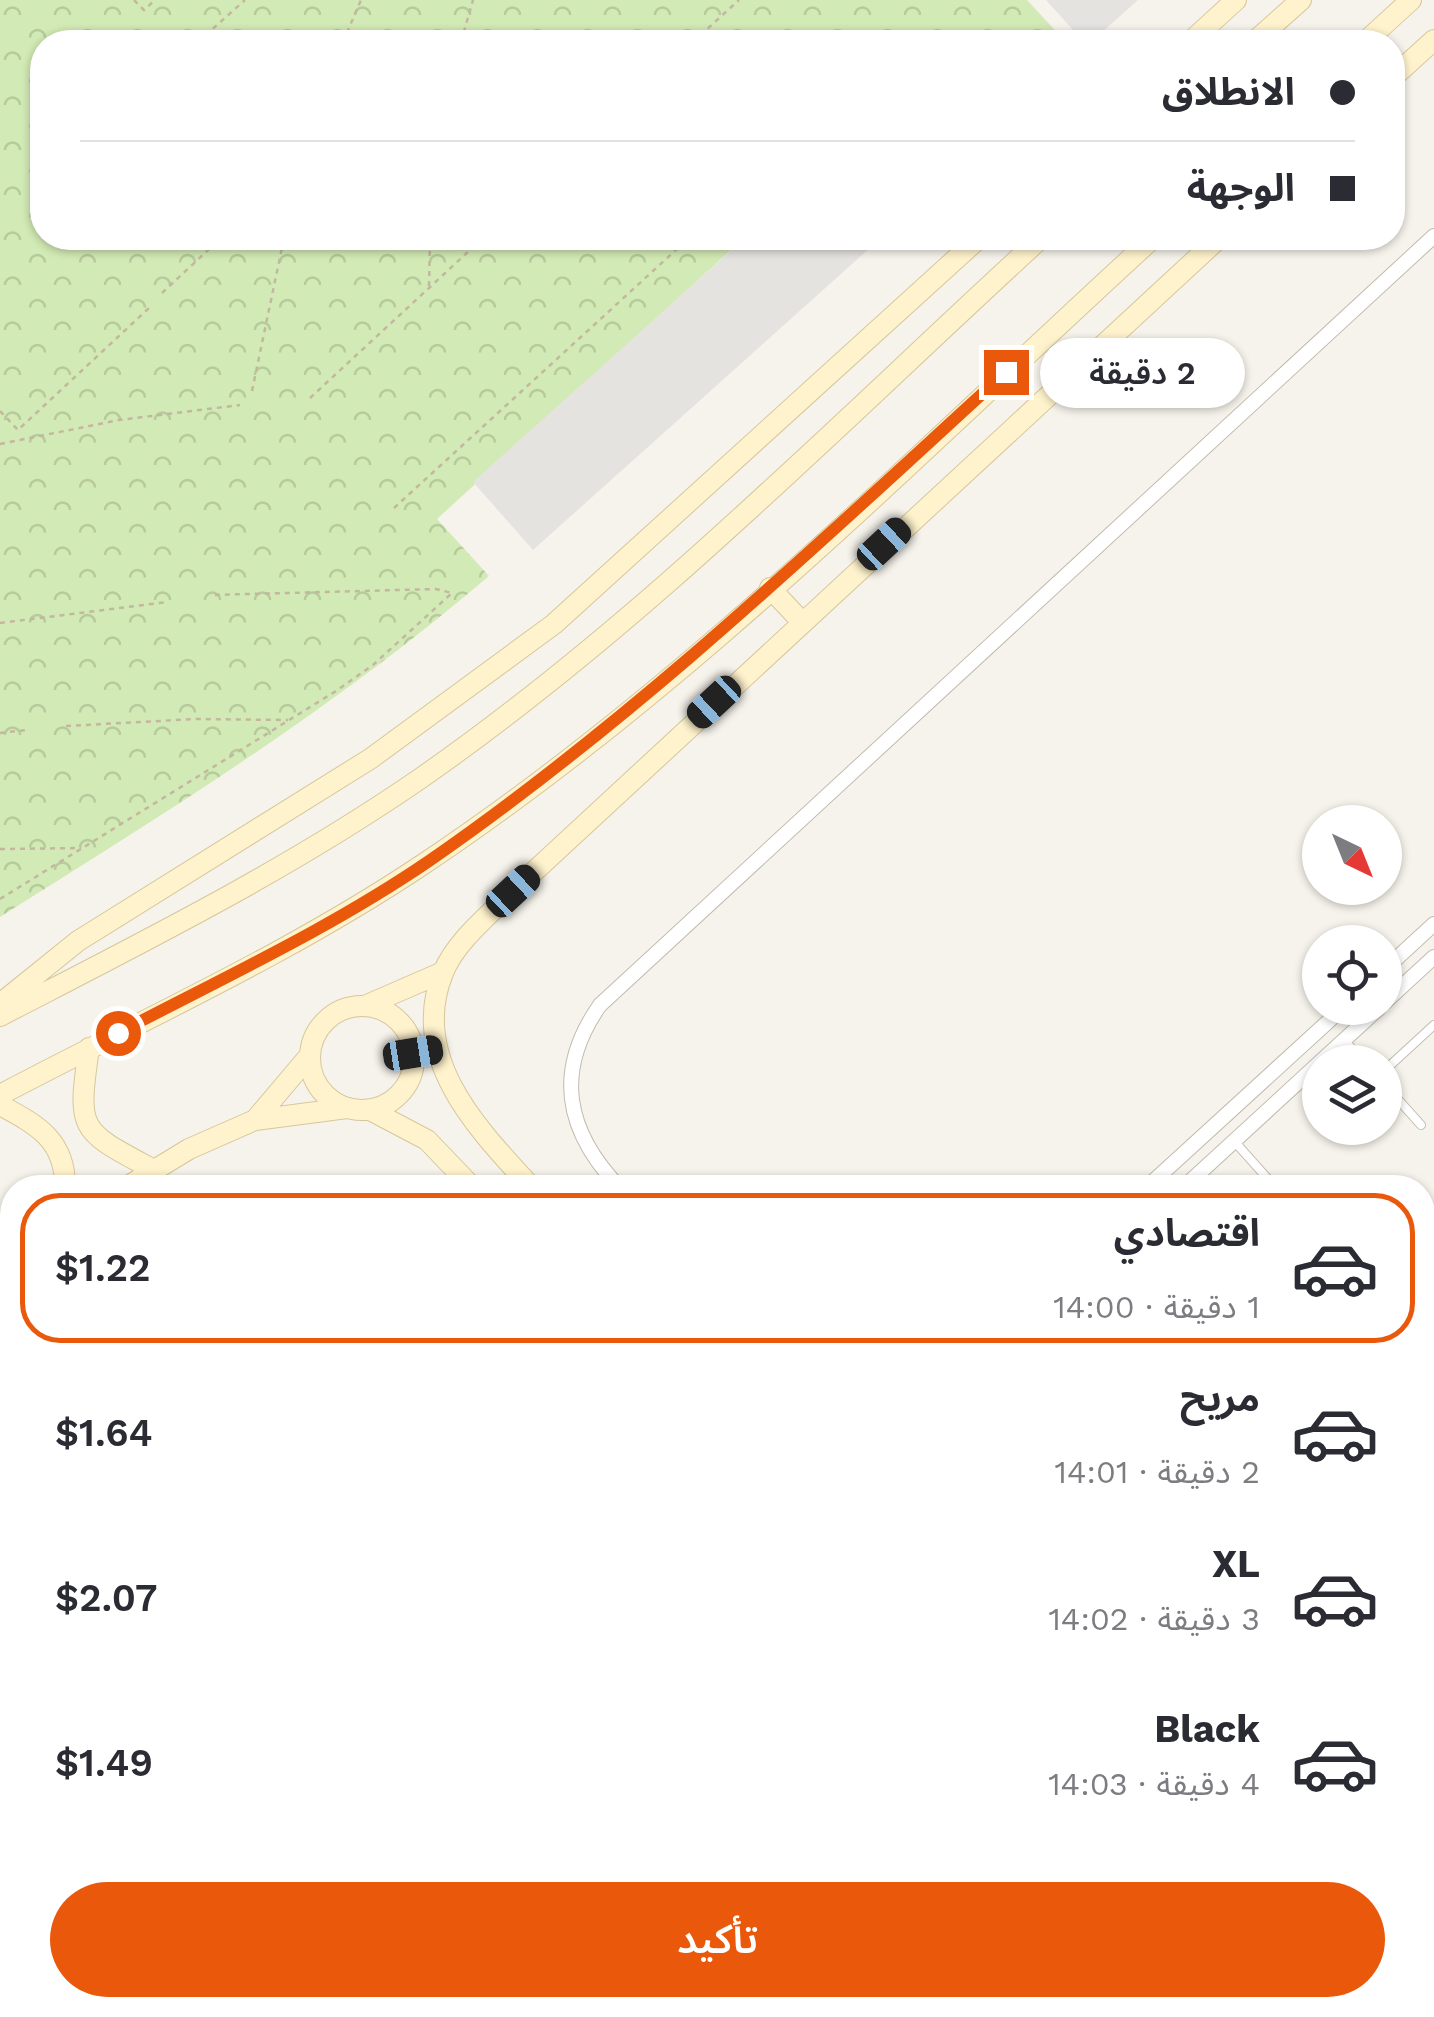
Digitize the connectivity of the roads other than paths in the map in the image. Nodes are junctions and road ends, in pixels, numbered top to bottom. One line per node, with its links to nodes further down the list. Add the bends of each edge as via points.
1 (1236, 0): 4 (street)
2 (1301, 0): 5 (street)
3 (1411, 0): 6 (street)
4 (1203, 30)
5 (1267, 30)
6 (1378, 30)
7 (1434, 40): 8 (street)
8 (1405, 66)
9 (1434, 236): 47 (street, via 600,1005 576,1052 572,1102 586,1148)
10 (966, 250): 21 (street, via 539,636 338,780 90,932)
11 (1028, 250): 23 (street, via 657,590 484,732 290,862)
12 (1139, 250): 14 (street)
13 (1205, 250): 15 (street)
14 (770, 588): 15 (street); 29 (street, via 571,757 426,862 279,952)
15 (801, 621): 19 (street, via 503,900)
16 (1434, 924): 17 (street)
17 (1402, 953)
18 (1434, 957): 20 (street)
19 (443, 972): 22 (street); 30 (street)
20 (1402, 986)
21 (0, 1004)
22 (365, 1006): 31 (street, via 397,1019); 33 (street, via 332,1016 316,1033)
23 (0, 1016)
24 (1324, 1025): 48 (street)
25 (1360, 1025): 27 (street)
26 (1434, 1025): 32 (lane)
27 (1344, 1040): 28 (lane); 41 (street)
28 (1349, 1045)
29 (89, 1048): 34 (street); 42 (street, via 86,1124 97,1138)
30 (438, 1049): 31 (street); 46 (street, via 456,1098)
31 (413, 1053): 38 (street, via 412,1073 400,1093)
32 (1402, 1054)
33 (310, 1055): 37 (street, via 319,1088); 39 (street)
34 (0, 1095)
35 (1402, 1104): 40 (lane)
36 (0, 1105): 43 (street, via 51,1137)
37 (347, 1108): 38 (street); 39 (street)
38 (370, 1110): 45 (street, via 427,1140)
39 (255, 1120): 42 (street)
40 (1421, 1125)
41 (1234, 1140): 49 (street); 50 (lane)
42 (152, 1169): 44 (street)
43 (64, 1175)
44 (143, 1175)
45 (461, 1175)
46 (520, 1175)
47 (609, 1175)
48 (1160, 1175)
49 (1197, 1175)
50 (1265, 1175)

